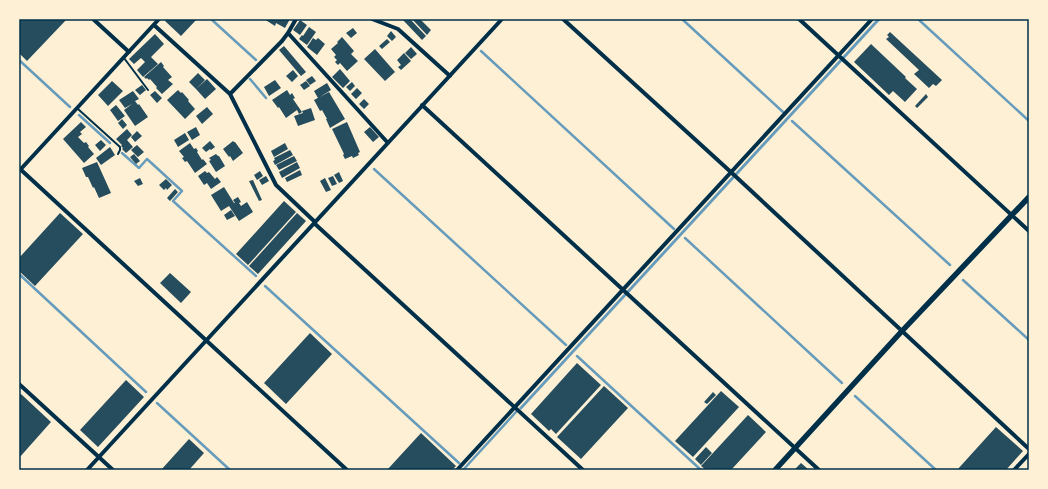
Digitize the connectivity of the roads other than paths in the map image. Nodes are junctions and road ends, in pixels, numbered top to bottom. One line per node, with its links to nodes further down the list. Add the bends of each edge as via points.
1 (93, 19): 11 (street)
2 (159, 19): 9 (street)
3 (296, 19): 10 (street)
4 (372, 19): 14 (street, via 398,29)
5 (502, 19): 14 (street)
6 (563, 19): 22 (street)
7 (799, 19): 12 (street)
8 (872, 19): 12 (street)
9 (154, 25): 11 (street); 16 (street)
10 (288, 33): 16 (street); 19 (street)
11 (129, 52): 13 (street)
12 (841, 57): 22 (street); 24 (street)
13 (124, 58): 15 (lane); 18 (street)
14 (450, 76): 17 (street)
15 (148, 90)
16 (230, 94): 25 (street, via 276,186)
17 (422, 105): 19 (street); 27 (street)
18 (77, 108): 20 (lane, via 120,146); 21 (street)
19 (388, 143): 25 (street)
20 (118, 154)
21 (20, 169): 29 (street)
22 (733, 175): 27 (street); 28 (street)
23 (1029, 197): 24 (street)
24 (1012, 215): 26 (street); 28 (street)
25 (315, 222): 29 (street); 31 (street)
26 (1029, 231)
27 (624, 290): 31 (street); 32 (street)
28 (902, 331): 32 (street); 33 (street)
29 (206, 340): 35 (street); 38 (street)
30 (19, 384): 35 (street)
31 (515, 407): 39 (street); 40 (street)
32 (795, 448): 41 (street); 42 (street)
33 (1029, 448)
34 (1029, 454): 43 (street)
35 (99, 457): 36 (street); 37 (street)
36 (87, 470)
37 (113, 470)
38 (347, 470)
39 (457, 470)
40 (583, 470)
41 (775, 470)
42 (819, 470)
43 (1014, 470)

